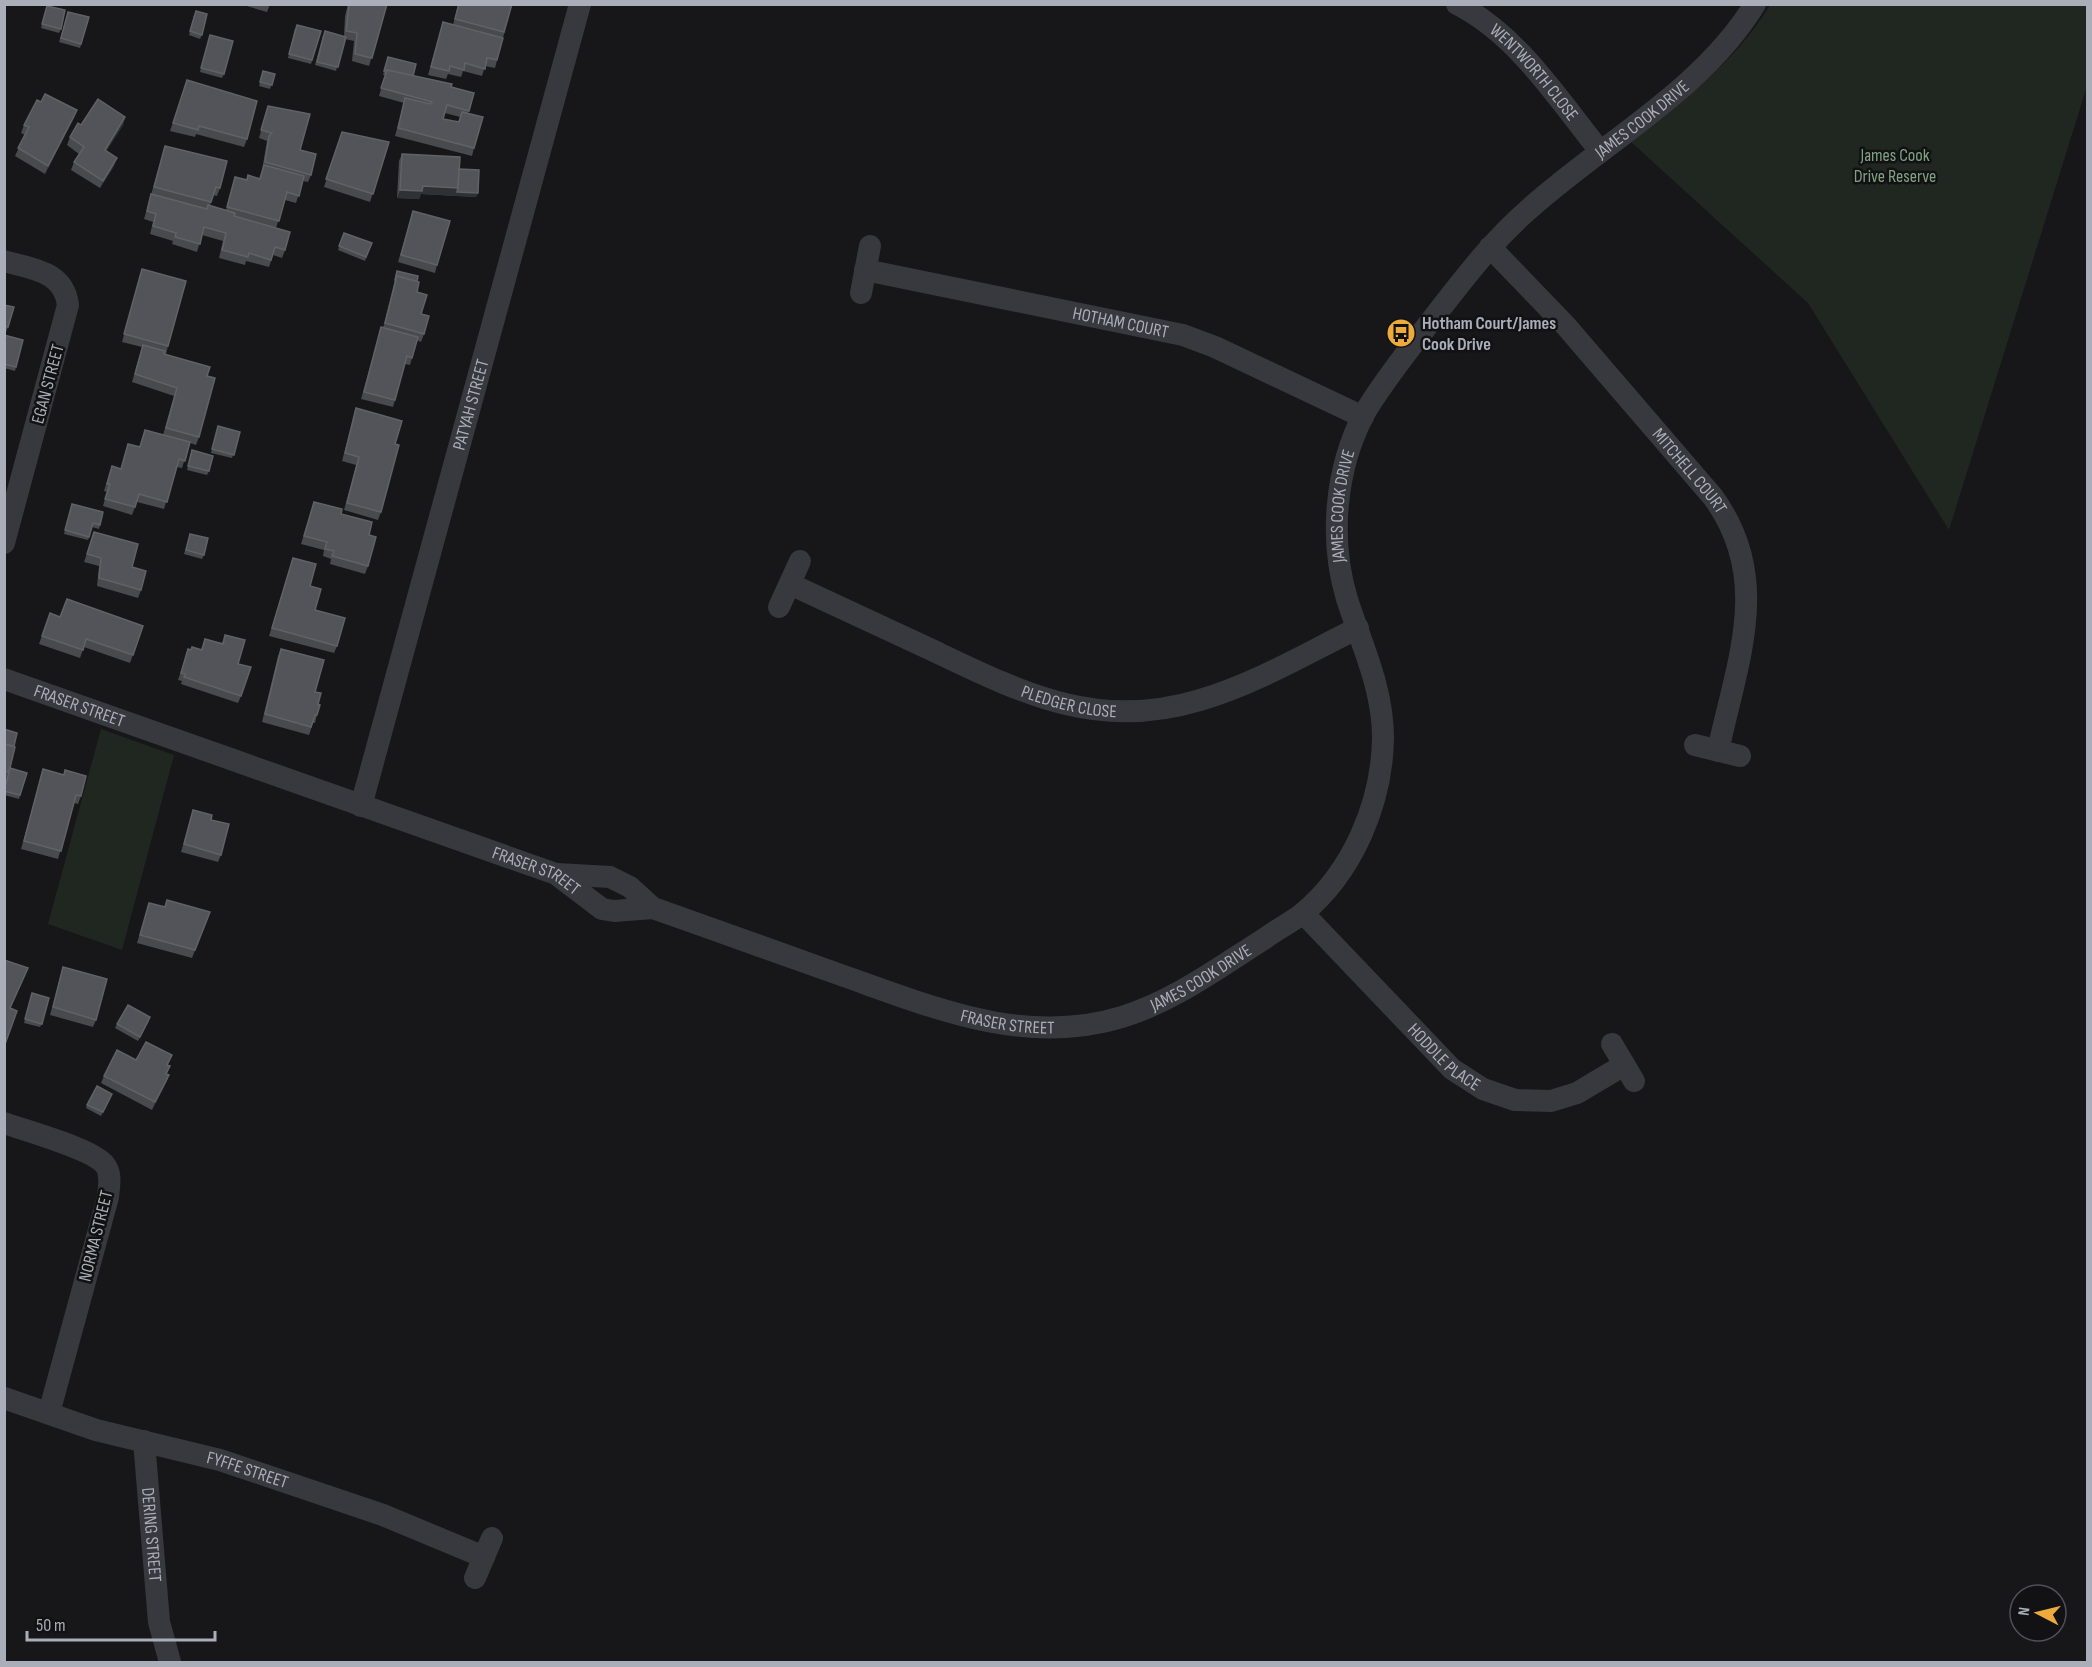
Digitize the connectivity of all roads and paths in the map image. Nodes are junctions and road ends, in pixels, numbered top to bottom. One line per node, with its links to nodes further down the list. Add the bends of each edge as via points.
1 (580, 4): 18 (street, PATYAH STREET)
2 (1457, 4): 4 (street, WENTWORTH CLOSE, via 1522,55)
3 (1755, 4): 4 (street, JAMES COOK DRIVE, via 1730,42 1696,75)
4 (1600, 152): 6 (street, JAMES COOK DRIVE, via 1528,210)
5 (870, 246): 8 (street)
6 (1490, 247): 10 (street, JAMES COOK DRIVE, via 1405,355); 17 (street, MITCHELL COURT, via 1574,335 1713,497 1733,528 1743,557 1748,598 1729,753)
7 (4, 261): 11 (street, EGAN STREET, via 60,282 68,305)
8 (866, 270): 9 (street); 10 (street, HOTHAM COURT, via 1183,335)
9 (861, 292)
10 (1363, 417): 15 (street, JAMES COOK DRIVE, via 1345,463 1336,529 1346,596)
11 (4, 543)
12 (800, 561): 13 (street)
13 (790, 584): 14 (street); 15 (street, PLEDGER CLOSE, via 1026,693 1061,704 1110,711 1148,710 1200,700)
14 (779, 607)
15 (1358, 628): 21 (street, JAMES COOK DRIVE, via 1377,682 1382,711 1380,772 1362,834 1344,866)
16 (4, 680): 18 (street, FRASER STREET)
17 (1695, 745)
18 (361, 806): 19 (street, FRASER STREET)
19 (556, 874): 20 (street, via 610,877 630,887); 20 (street, FRASER STREET, via 602,909)
20 (653, 908): 22 (street, FRASER STREET, via 951,1013 1011,1026)
21 (1303, 914): 22 (street, JAMES COOK DRIVE, via 1158,1004 1123,1017); 23 (street, HODDLE PLACE, via 1452,1069 1483,1089 1515,1100 1551,1101 1577,1093 1629,1073)
22 (1068, 1027)
23 (1612, 1044)
24 (4, 1123): 26 (street, NORMA STREET, via 93,1155 106,1166 109,1176 108,1197)
25 (4, 1398): 26 (street, FYFFE STREET)
26 (49, 1413): 27 (street, FYFFE STREET)
27 (144, 1442): 28 (street, FYFFE STREET, via 231,1463 488,1547); 29 (street, DERING STREET, via 159,1622)
28 (475, 1578)
29 (170, 1662)

